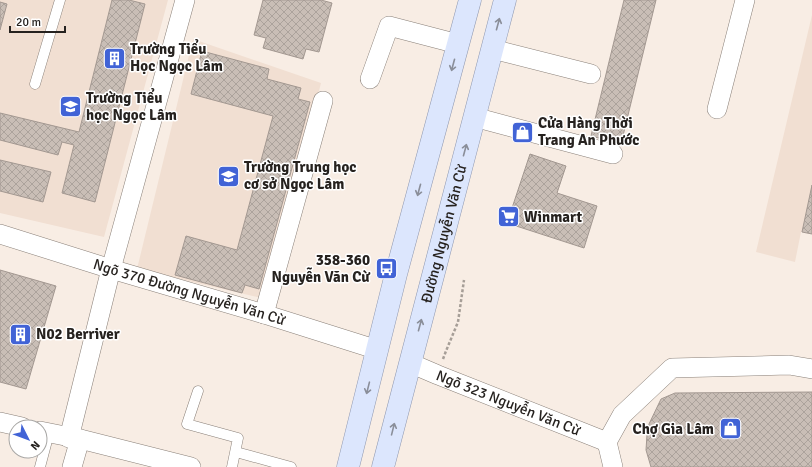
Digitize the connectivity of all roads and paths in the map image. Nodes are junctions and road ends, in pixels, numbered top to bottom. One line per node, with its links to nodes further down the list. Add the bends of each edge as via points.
1 (60, 0): 10 (lane)
2 (184, 0): 16 (street)
3 (470, 0): 6 (main road)
4 (505, 0): 7 (main road, Đường Nguyễn Văn Cừ, one-way to 4)
5 (746, 0): 12 (street)
6 (458, 44): 9 (street, via 389,26); 19 (main road, one-way to 19)
7 (492, 49): 8 (street); 13 (main road, Đường Nguyễn Văn Cừ)
8 (591, 74)
9 (370, 79)
10 (35, 84)
11 (323, 101): 18 (street)
12 (717, 109)
13 (474, 117): 14 (street); 21 (main road, Đường Nguyễn Văn Cừ, one-way to 13)
14 (613, 154)
15 (0, 234): 16 (street, Ngõ 370 Đường Nguyễn Văn Cừ)
16 (111, 269): 18 (street, Ngõ 370 Đường Nguyễn Văn Cừ); 25 (street)
17 (464, 280): 20 (path, via 458,322)
18 (264, 314): 19 (street, Ngõ 370 Đường Nguyễn Văn Cừ)
19 (378, 350): 33 (main road, one-way to 33)
20 (446, 351)
21 (410, 363): 26 (street, Ngõ 323 Nguyễn Văn Cừ); 34 (main road, Đường Nguyễn Văn Cừ, one-way to 21)
22 (812, 368): 26 (street, via 789,365 672,368 622,415)
23 (198, 391): 27 (lane, via 187,424 238,438)
24 (48, 433): 25 (street)
25 (74, 439): 28 (street); 29 (street)
26 (606, 442): 35 (street)
27 (236, 452): 31 (lane); 32 (lane)
28 (134, 460): 30 (street)
29 (72, 467)
30 (191, 467)
31 (232, 467)
32 (291, 467)
33 (348, 467)
34 (383, 467)
35 (613, 467)

